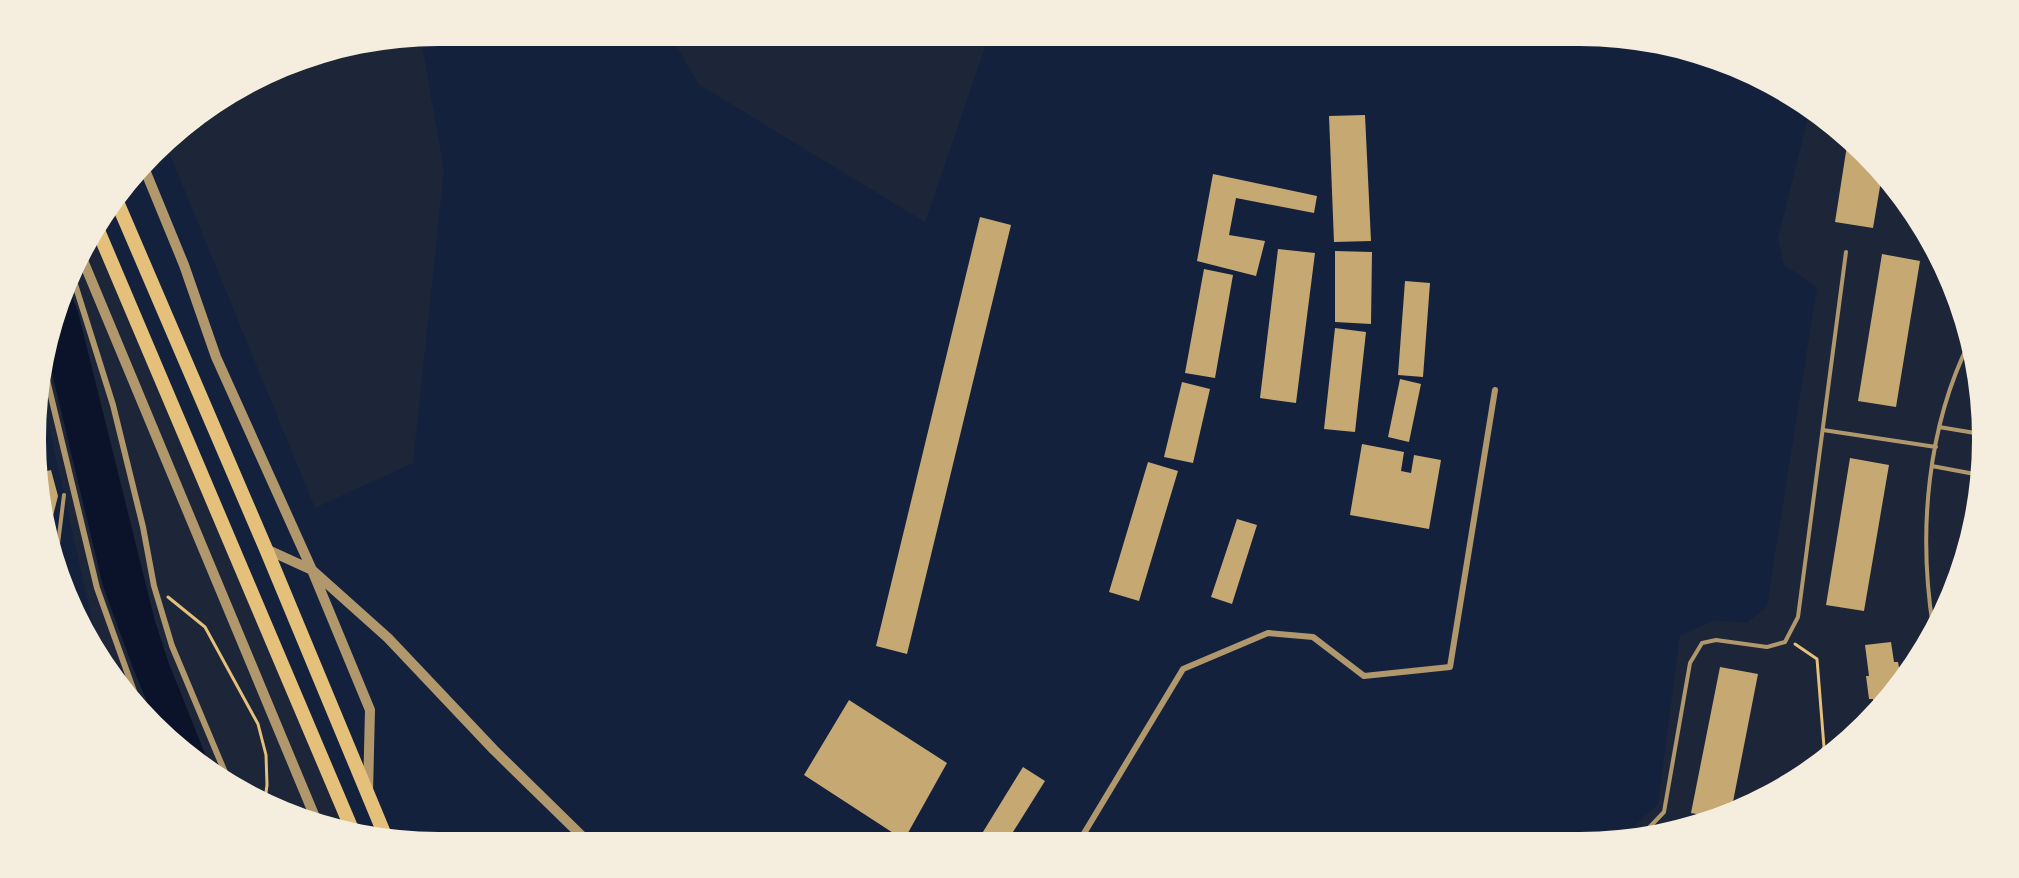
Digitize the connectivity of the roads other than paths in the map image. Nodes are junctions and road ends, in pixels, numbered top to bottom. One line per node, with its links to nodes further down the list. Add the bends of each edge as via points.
1 (147, 176): 19 (street, via 216,357)
2 (121, 210): 18 (highway)
3 (102, 238): 25 (highway)
4 (1846, 252): 11 (lane)
5 (86, 267): 24 (street)
6 (76, 288): 22 (street, via 113,405 154,586 172,646)
7 (1963, 355): 10 (lane)
8 (50, 388): 21 (street, via 97,588)
9 (1495, 390): 29 (street, via 1450,667 1364,676 1313,637 1268,633 1183,669)
10 (1939, 427): 12 (lane); 13 (lane)
11 (1823, 430): 13 (lane); 26 (lane, via 1798,617 1785,642 1767,647 1716,640 1702,643 1690,663 1664,812)
12 (1972, 432)
13 (1936, 447): 14 (lane)
14 (1932, 466): 15 (lane); 20 (lane, via 1927,592)
15 (1971, 473)
16 (64, 495): 17 (lane)
17 (59, 536)
18 (266, 549): 19 (street); 23 (highway)
19 (312, 570): 23 (street, via 370,710); 28 (street, via 388,638)
20 (1931, 615)
21 (130, 681)
22 (222, 766)
23 (368, 795): 27 (highway)
24 (312, 811)
25 (348, 821)
26 (1652, 825)
27 (381, 827)
28 (578, 832)
29 (1085, 832)

